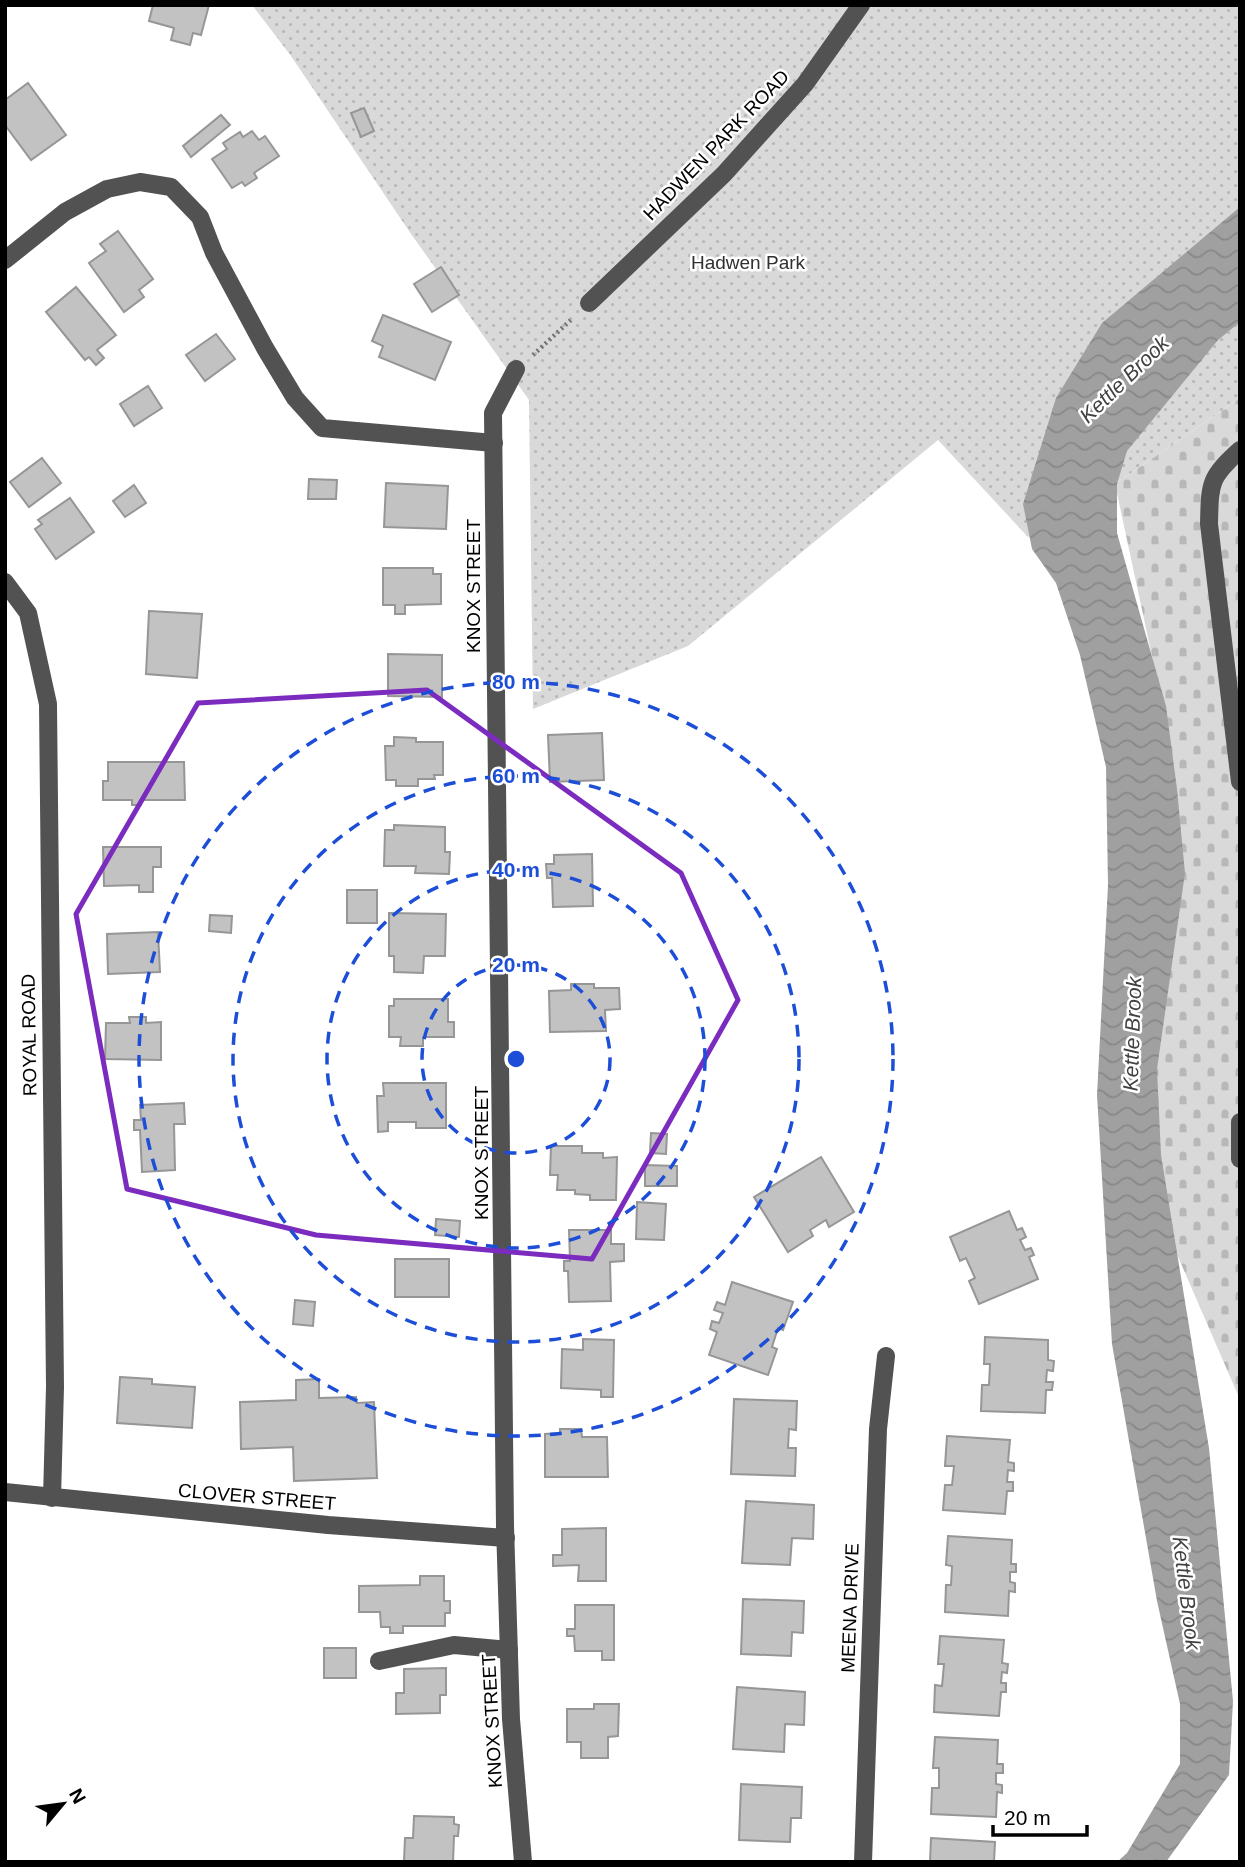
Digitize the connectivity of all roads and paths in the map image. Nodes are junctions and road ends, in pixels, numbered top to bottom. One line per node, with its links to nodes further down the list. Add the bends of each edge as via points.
1 (861, 5): 3 (street, HADWEN PARK ROAD, via 805,84 742,154)
2 (5, 260): 5 (street, via 65,212 107,189 140,182 171,187 200,217 265,348 295,398 322,428)
3 (589, 303): 4 (path)
4 (516, 369): 5 (street, KNOX STREET, via 494,414)
5 (494, 443): 15 (street, KNOX STREET)
6 (1240, 450): 8 (street, via 1217,471 1210,489 1209,524)
7 (5, 582): 14 (street, ROYAL ROAD, via 28,613 48,704 55,1387)
8 (1235, 702): 9 (street)
9 (1240, 782)
10 (1240, 1122): 11 (street)
11 (1240, 1159)
12 (886, 1356): 19 (street, MEENA DRIVE, via 878,1429)
13 (5, 1492): 14 (street, CLOVER STREET)
14 (52, 1498): 15 (street, CLOVER STREET)
15 (506, 1538): 16 (street, KNOX STREET)
16 (509, 1650): 17 (street, via 454,1646); 18 (street, KNOX STREET, via 510,1719)
17 (379, 1661)
18 (523, 1862)
19 (863, 1862)

